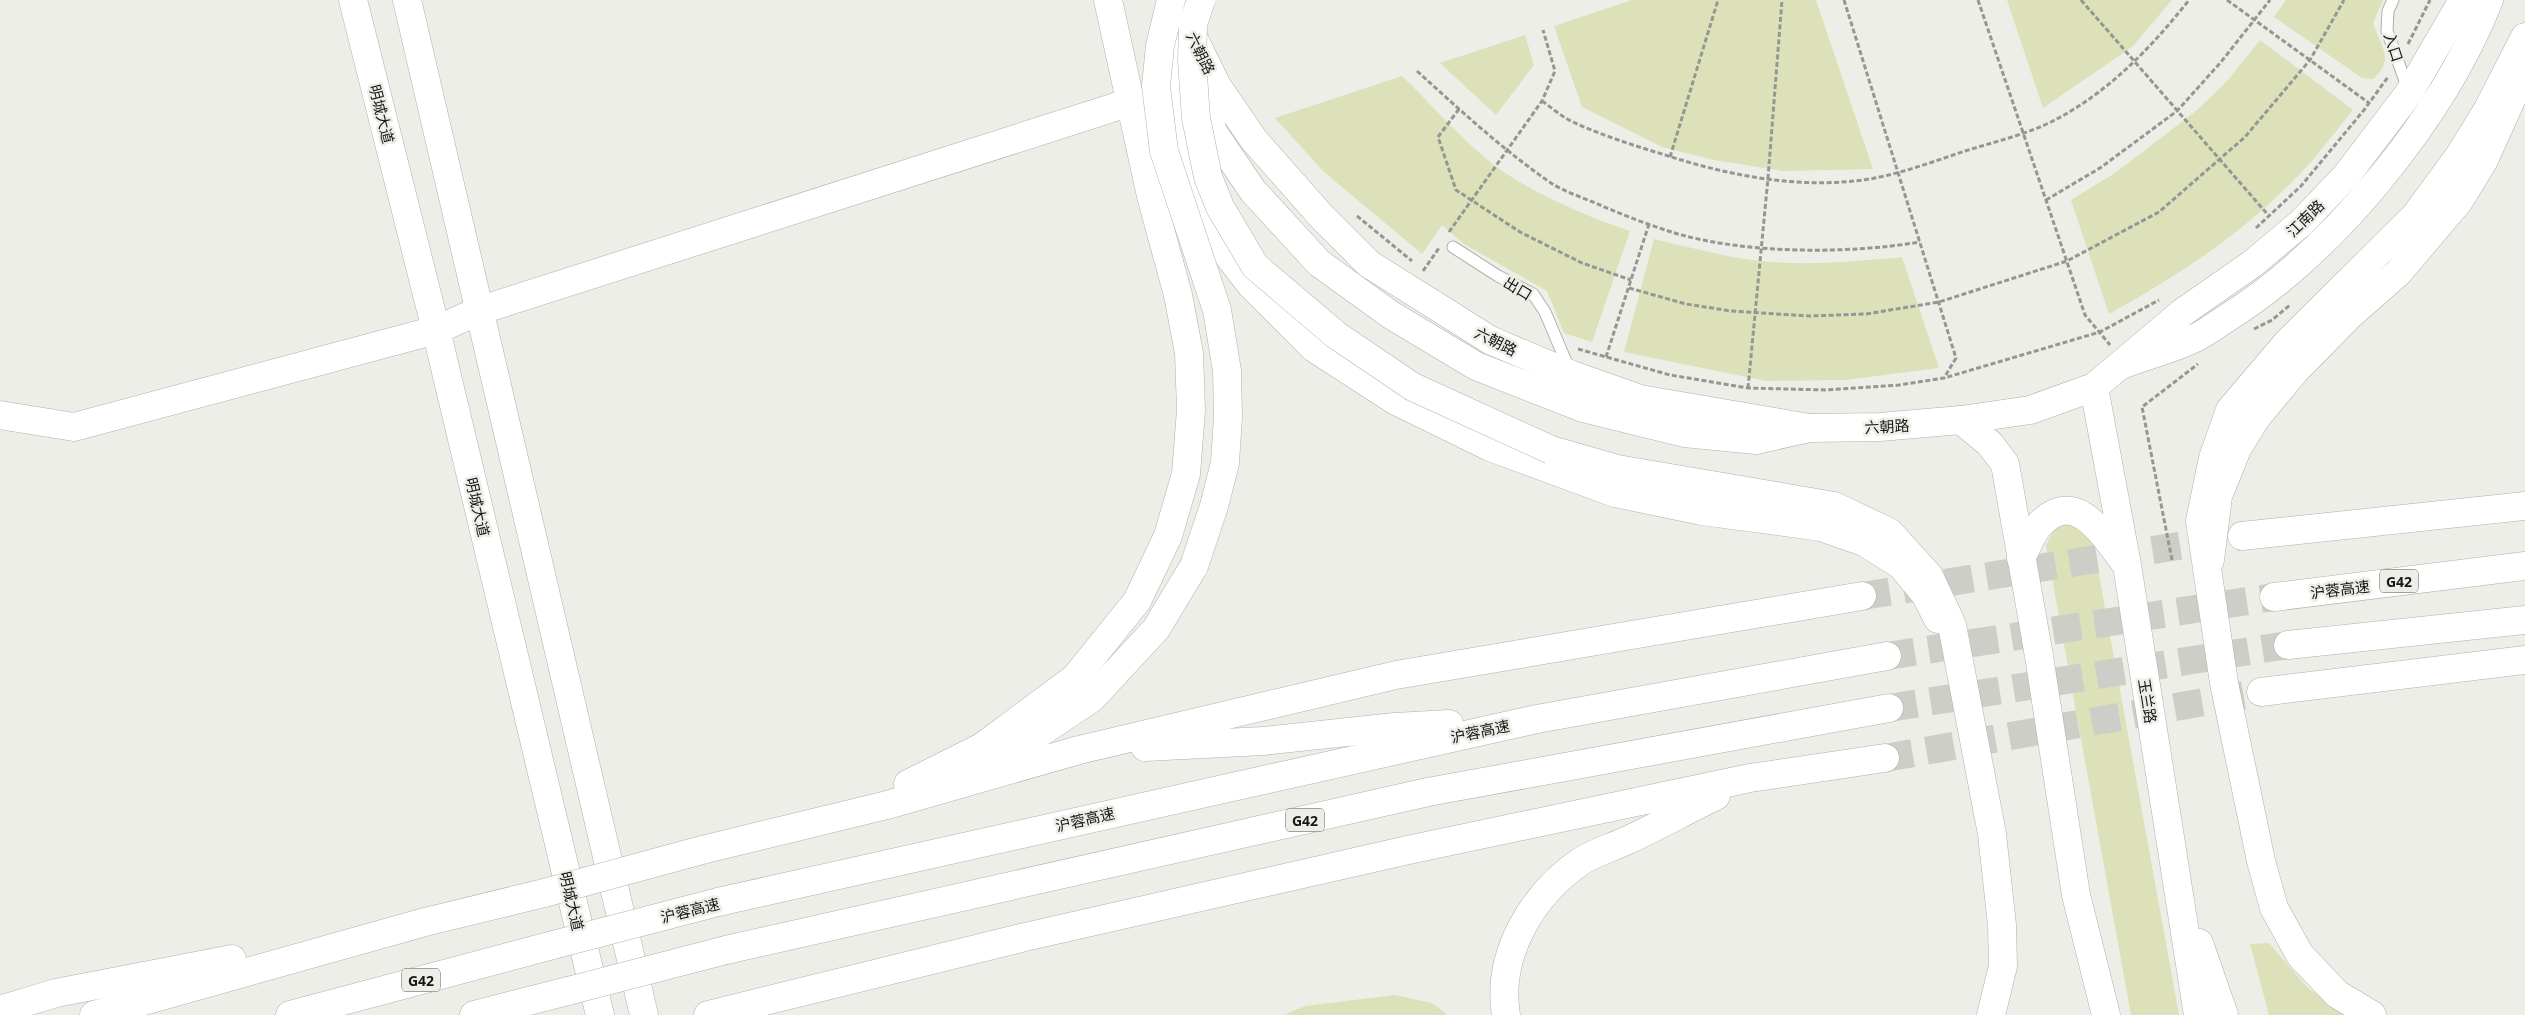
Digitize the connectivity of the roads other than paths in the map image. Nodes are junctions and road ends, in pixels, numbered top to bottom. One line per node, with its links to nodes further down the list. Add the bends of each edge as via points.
1 (353, 0): 17 (main road, 明城大道)
2 (407, 0): 16 (main road)
3 (1108, 0): 14 (main road)
4 (1164, 0): 40 (main road, via 1167,34 1201,207 1213,236 1251,285 1314,348 1396,401 1490,447 1615,493 1702,511 1822,527 1864,542 1901,565 1925,594 1946,634)
5 (1173, 0): 19 (main road, 六朝路, via 1217,86 1254,140 1322,217 1369,264 1490,340); 45 (main road, bridge, via 1160,46 1156,86 1164,151 1217,310 1228,371 1225,463 1194,566 1156,629 1092,698 1038,734 997,754)
6 (1202, 0): 11 (main road, bridge, via 1193,24)
7 (2393, 0): 13 (lane, 入口, via 2388,11 2387,31)
8 (2463, 0): 13 (main road, 江南路)
9 (2489, 0): 18 (main road, via 2450,78 2416,131 2361,201 2318,247 2283,278 2196,338)
10 (2525, 37): 29 (main road, via 2464,148 2414,216 2287,343 2230,410 2213,458 2200,521)
11 (1192, 61): 23 (main road, bridge, via 1213,132 1253,191 1319,263 1391,315 1476,366 1582,408 1684,433 1756,440); 40 (main road, bridge, via 1196,118 1208,177 1220,207 1255,266 1336,335 1413,387 1550,450 1617,469 1834,506 1889,532 1929,576 1952,625)
12 (2525, 69): 29 (main road, via 2484,160 2459,201 2398,273 2295,371 2256,418 2237,449 2218,496)
13 (2409, 93): 18 (main road, 江南路, via 2346,176 2301,224 2252,264 2183,312)
14 (1131, 102): 16 (main road); 45 (main road, via 1189,353 1191,410 1186,474 1168,536 1137,601 1075,678 982,747)
15 (1449, 243): 19 (lane, 出口, via 1498,276 1533,294 1560,344)
16 (481, 310): 17 (main road); 55 (main road, via 576,734)
17 (436, 330): 21 (main road, via 74,427); 54 (main road, 明城大道)
18 (2124, 364): 20 (main road, 江南路)
19 (1572, 375): 23 (main road, 六朝路, via 1640,399)
20 (2094, 387): 22 (main road, 六朝路, via 2030,410); 27 (main road, 玉兰路)
21 (0, 415)
22 (1961, 420): 23 (main road, 六朝路, via 1880,427); 26 (main road, via 1990,444 2005,464)
23 (1810, 428)
24 (2525, 506): 25 (main road)
25 (2242, 536)
26 (2021, 558): 27 (main road, via 2039,524 2055,512 2073,510 2089,518); 48 (main road)
27 (2127, 565): 47 (main road, 玉兰路)
28 (2525, 566): 31 (main road, 沪蓉高速 / G42)
29 (2209, 586): 63 (main road, via 2226,692 2274,908 2300,955 2337,994)
30 (1862, 596): 42 (main road, via 1396,674)
31 (2274, 597)
32 (2525, 620): 33 (main road)
33 (2288, 645)
34 (1887, 656): 41 (main road, 沪蓉高速 / G42)
35 (2525, 660): 37 (main road)
36 (2525, 680): 37 (main road)
37 (2318, 685): 38 (main road)
38 (2261, 692)
39 (1889, 708): 53 (main road, G42, bridge, via 1428,792 726,950)
40 (1969, 713): 58 (main road, via 1992,834 2002,925 2003,966)
41 (1537, 719): 42 (main road, via 1395,727 1264,741); 52 (main road, 沪蓉高速 / G42, bridge, via 718,902)
42 (1079, 750): 46 (main road, via 887,805)
43 (1885, 758): 44 (main road)
44 (1750, 778): 56 (main road, via 1380,856 1025,937); 57 (main road, via 1583,860 1546,890 1524,920 1512,951 1506,978)
45 (908, 784): 46 (main road)
46 (710, 849): 49 (main road, bridge)
47 (2173, 866): 61 (main road, 玉兰路); 62 (main road)
48 (2076, 895): 59 (main road); 60 (main road)
49 (425, 922): 50 (main road, via 56,994); 51 (main road)
50 (0, 1010)
51 (94, 1015)
52 (290, 1015)
53 (474, 1015)
54 (600, 1015)
55 (644, 1015)
56 (708, 1015)
57 (1506, 1015)
58 (1991, 1015)
59 (2088, 1015)
60 (2106, 1015)
61 (2198, 1015)
62 (2224, 1015)
63 (2372, 1015)

